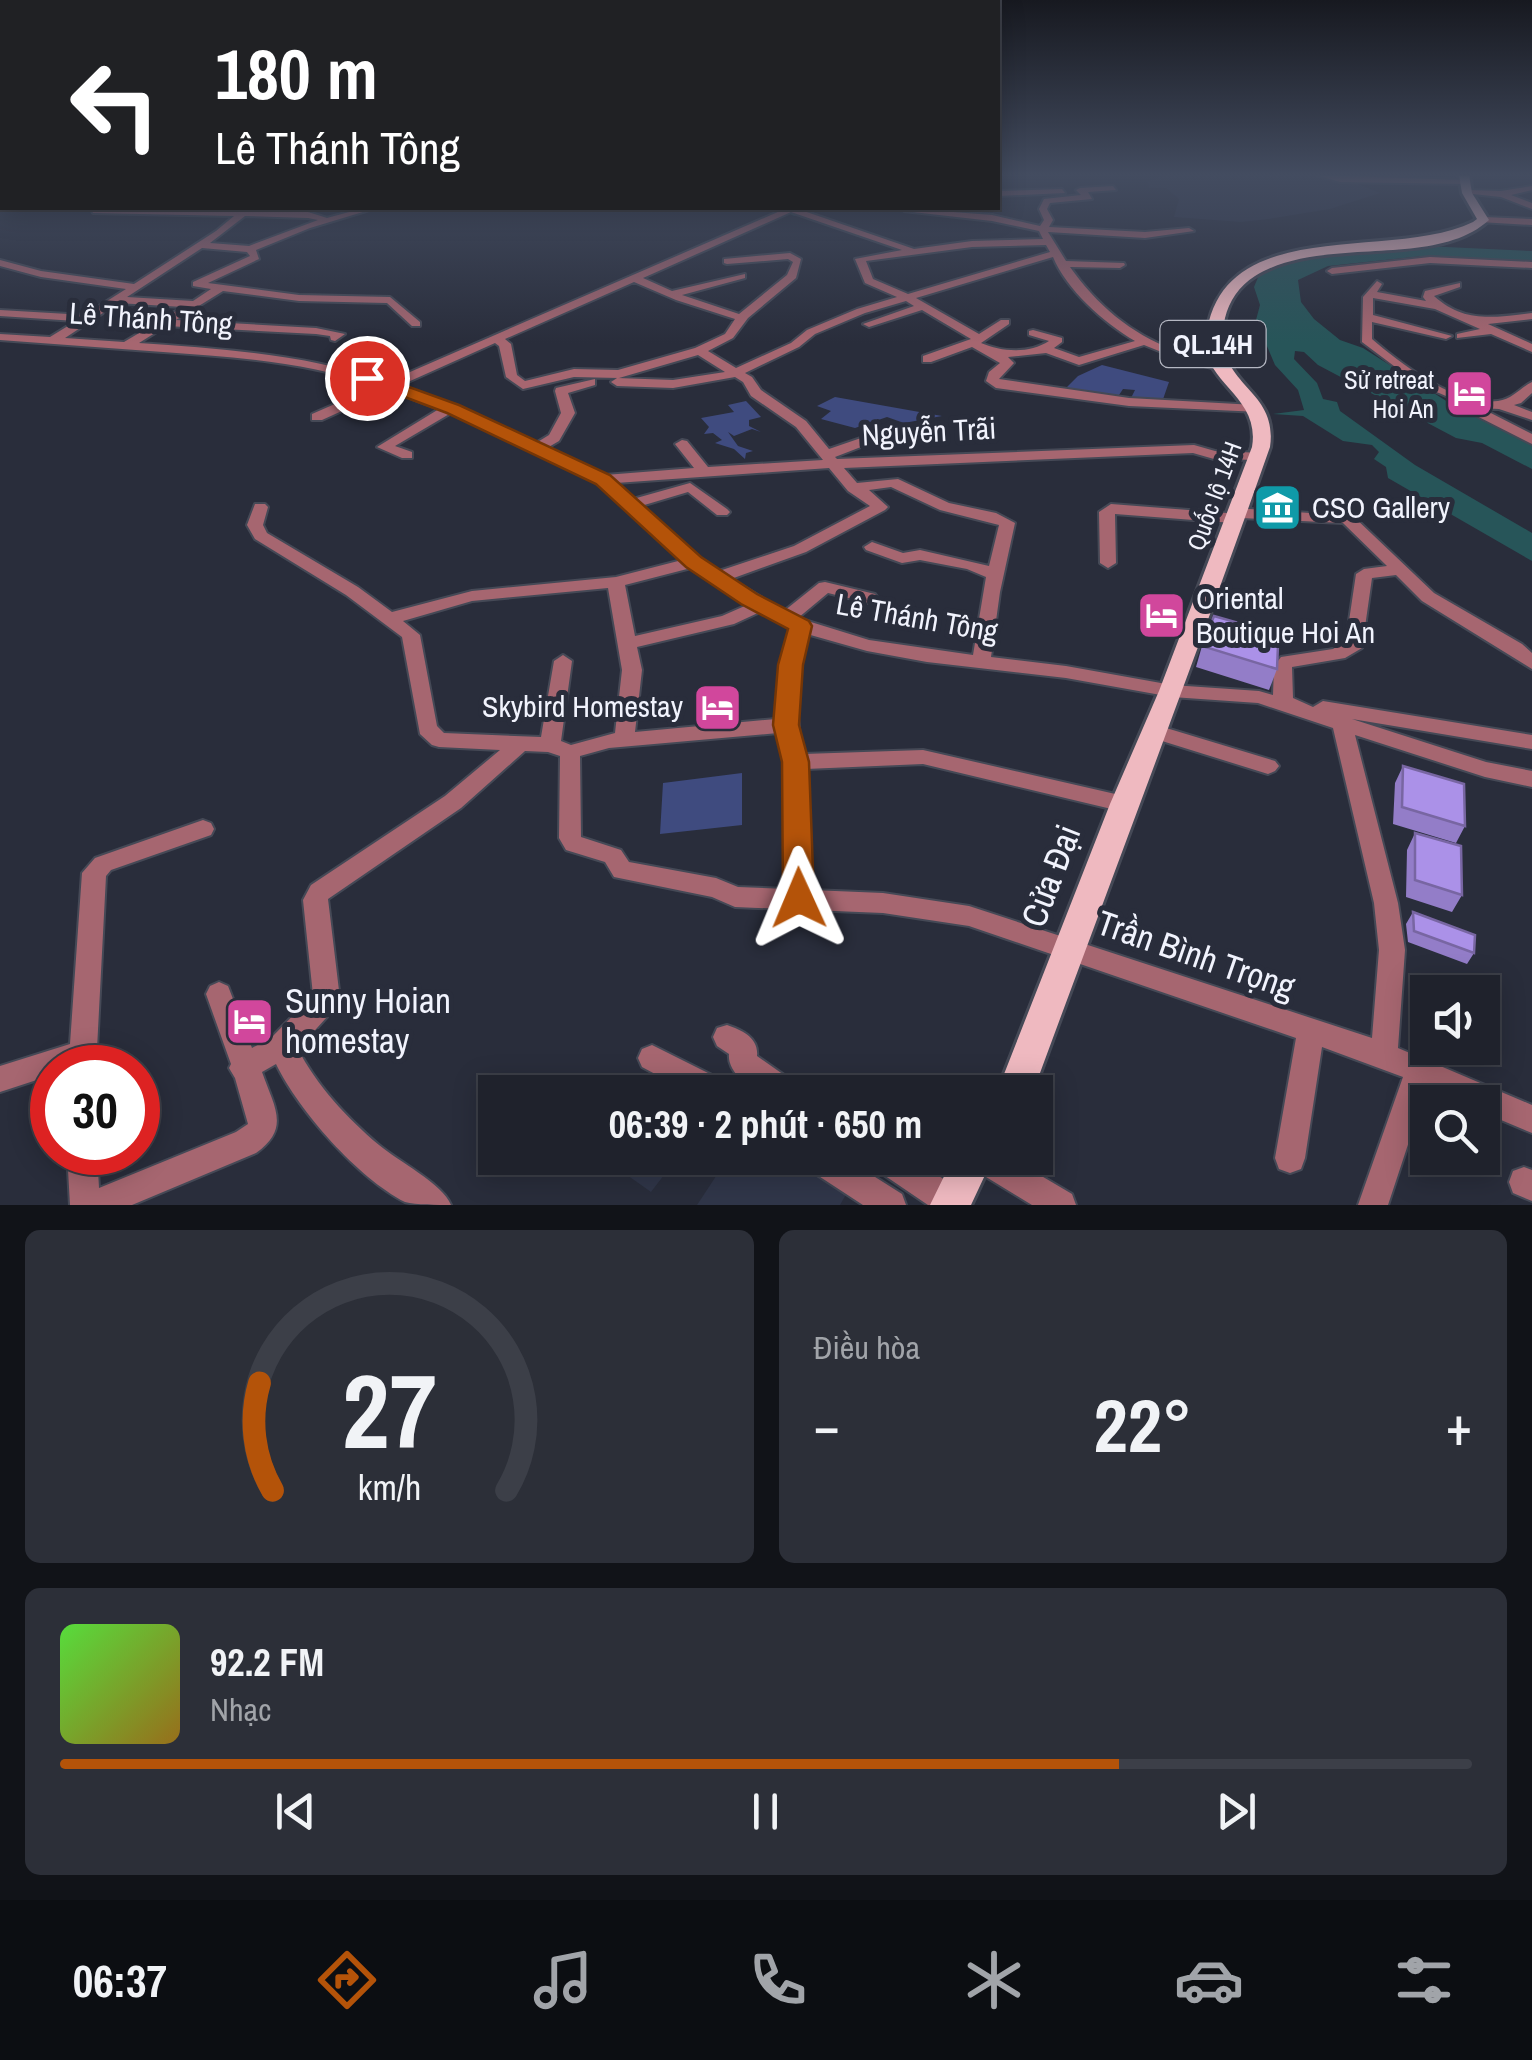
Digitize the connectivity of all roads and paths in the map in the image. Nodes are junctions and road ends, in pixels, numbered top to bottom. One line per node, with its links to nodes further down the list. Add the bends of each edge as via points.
1 (219, 231): 11 (street, Lê Thánh Tông)
2 (299, 231): 13 (street)
3 (744, 231): 10 (street)
4 (856, 231): 14 (street)
5 (975, 231): 16 (street)
6 (1043, 231): 15 (street)
7 (1080, 231): 8 (street)
8 (1186, 231)
9 (1463, 231): 66 (main road, QL.14H, via 1430,242 1349,246 1255,266 1219,310 1212,343)
10 (738, 234): 12 (street); 23 (street)
11 (202, 244): 13 (street); 25 (street, Lê Thánh Tông)
12 (759, 248): 17 (street); 40 (street, via 798,261 792,276)
13 (250, 249): 26 (street, via 256,257 197,284)
14 (910, 250): 16 (street); 28 (street, via 859,260 869,281)
15 (1055, 253): 16 (street); 16 (street); 19 (street); 57 (street, via 1104,317)
16 (979, 259): 28 (street)
17 (727, 261)
18 (0, 264): 25 (street)
19 (1120, 265)
20 (1532, 265): 21 (street, via 1430,260)
21 (1332, 271)
22 (741, 276): 27 (street)
23 (634, 278): 27 (street); 54 (street)
24 (1456, 285): 32 (street, via 1429,293)
25 (136, 287): 29 (street, Lê Thánh Tông)
26 (221, 288): 30 (street); 44 (street, via 390,300)
27 (671, 294): 40 (street)
28 (907, 297): 31 (street); 67 (street, via 811,332)
29 (116, 300): 30 (street); 33 (street, Lê Thánh Tông)
30 (194, 304): 36 (street)
31 (924, 306): 45 (street); 55 (street)
32 (1433, 306): 34 (street); 38 (street, via 1374,289); 42 (street)
33 (99, 310): 36 (street); 39 (street, Lê Thánh Tông)
34 (1410, 312)
35 (0, 313): 39 (street)
36 (176, 315): 43 (street)
37 (1532, 316): 42 (street)
38 (1367, 317): 50 (street); 70 (street, via 1368,343)
39 (87, 318): 56 (street, Lê Thánh Tông)
40 (742, 318): 62 (street, via 729,336)
41 (1005, 322): 55 (street)
42 (1476, 322): 47 (street)
43 (163, 324): 46 (street); 58 (street)
44 (416, 324)
45 (869, 324)
46 (236, 328): 48 (street); 61 (street)
47 (1494, 330): 51 (street); 59 (street)
48 (291, 331): 53 (street); 64 (street)
49 (1033, 333): 60 (street, via 1058,340)
50 (1446, 336)
51 (1461, 336)
52 (0, 337): 56 (street)
53 (336, 338)
54 (495, 338): 62 (street, via 523,386 574,373 619,374); 68 (street)
55 (976, 340): 63 (street); 65 (street)
56 (51, 341): 58 (street, Lê Thánh Tông)
57 (1143, 342): 60 (street, via 1079,362); 66 (street)
58 (126, 346): 61 (street, Lê Thánh Tông)
59 (1532, 348)
60 (1044, 349): 63 (street)
61 (203, 351): 64 (street, Lê Thánh Tông)
62 (699, 352): 67 (street)
63 (998, 355): 74 (street, via 1008,363 993,376 1000,385)
64 (254, 356): 68 (street, Lê Thánh Tông)
65 (927, 359)
66 (1220, 366): 74 (main road, Quốc lộ 14H / QL.14H)
67 (737, 372): 81 (street, via 673,384 574,384 561,390 568,410 554,438); 85 (street, via 801,424)
68 (390, 384): 73 (street, Lê Thánh Tông); 75 (street)
69 (1532, 386): 72 (street)
70 (1450, 396): 72 (street); 79 (street)
71 (471, 403): 73 (street)
72 (1501, 405): 76 (street)
73 (452, 408): 81 (street, Lê Thánh Tông); 83 (street, via 384,447)
74 (1255, 409): 84 (main road, Quốc lộ 14H / QL.14H, via 1262,424)
75 (318, 416)
76 (1532, 416)
77 (898, 430): 85 (street)
78 (1008, 438): 82 (street)
79 (1532, 440)
80 (682, 444): 86 (street)
81 (537, 448): 87 (street, Lê Thánh Tông)
82 (1019, 454): 84 (street, Nguyễn Trãi, via 1194,450); 85 (street, Nguyễn Trãi)
83 (407, 456)
84 (1258, 456): 92 (main road, Quốc lộ 14H / QL.14H)
85 (828, 459): 86 (street, Nguyễn Trãi); 88 (street)
86 (703, 471): 87 (street, Nguyễn Trãi)
87 (603, 480): 89 (street, Lê Thánh Tông)
88 (857, 488): 97 (street, via 892,482 945,507 1001,519 1007,524); 98 (street, via 880,507 805,546)
89 (630, 505): 91 (street, via 690,486); 94 (street, Lê Thánh Tông)
90 (259, 510): 102 (street, via 261,536)
91 (722, 512)
92 (1234, 516): 95 (street, via 1112,509); 96 (street, via 1347,519); 108 (main road, Quốc lộ 14H / QL.14H)
93 (872, 547): 97 (street)
94 (694, 562): 98 (street, Lê Thánh Tông); 99 (street)
95 (1108, 563)
96 (1398, 570): 107 (street, via 1428,597); 109 (street, via 1364,574 1355,644 1338,654 1288,661)
97 (996, 574): 106 (street)
98 (717, 578): 101 (street, Lê Thánh Tông)
99 (616, 582): 102 (street, via 511,590 422,606); 104 (street)
100 (869, 598): 103 (street, via 825,587)
101 (761, 605): 103 (street, Lê Thánh Tông); 104 (street, via 728,620)
102 (388, 620): 115 (street, via 410,635 431,736)
103 (793, 622): 106 (street, Lê Thánh Tông, via 867,646); 111 (street)
104 (626, 644): 113 (street, via 632,685)
105 (563, 661): 116 (street)
106 (981, 662): 108 (street, Lê Thánh Tông)
107 (1532, 663)
108 (1172, 691): 109 (street, Lê Thánh Tông); 112 (main road, Cửa Đại / QL.14H)
109 (1283, 704): 110 (street, Lê Thánh Tông); 114 (street)
110 (1342, 723): 119 (street, Lê Thánh Tông); 129 (street, via 1392,950)
111 (786, 725): 113 (street); 117 (street)
112 (1154, 731): 118 (street); 120 (main road, Cửa Đại / QL.14H)
113 (624, 740): 116 (street)
114 (1532, 742)
115 (518, 746): 116 (street); 128 (street, via 453,802 319,892 327,999)
116 (560, 748): 122 (street, Trần Bình Trọng, via 574,844 613,856 626,871 736,897)
117 (795, 762): 120 (street, via 924,757); 122 (street)
118 (1268, 766)
119 (1532, 780)
120 (1124, 804): 123 (main road, Cửa Đại / QL.14H)
121 (204, 829): 127 (street, via 94,872)
122 (799, 898): 123 (street, Trần Bình Trọng, via 934,909)
123 (1069, 949): 125 (street, Trần Bình Trọng); 136 (main road, Cửa Đại / QL.14H)
124 (219, 994): 131 (street)
125 (1312, 1032): 129 (street, Trần Bình Trọng); 139 (street)
126 (727, 1037): 135 (street, via 744,1048 742,1062)
127 (83, 1045)
128 (282, 1046): 131 (street); 148 (street, via 317,1100 360,1146)
129 (1384, 1055): 132 (street, Trần Bình Trọng)
130 (652, 1058): 134 (street)
131 (243, 1068): 147 (street, via 264,1116 256,1138)
132 (1419, 1070): 138 (street, Trần Bình Trọng); 151 (street)
133 (30, 1072): 137 (street)
134 (684, 1075)
135 (757, 1075)
136 (1021, 1075)
137 (0, 1079)
138 (1532, 1120)
139 (1290, 1158)
140 (83, 1175): 146 (street)
141 (845, 1175): 149 (street)
142 (910, 1175): 145 (street)
143 (966, 1175): 145 (main road)
144 (1012, 1175): 150 (street)
145 (951, 1204)
146 (85, 1205)
147 (95, 1205)
148 (436, 1205)
149 (891, 1205)
150 (1061, 1205)
151 (1373, 1205)

